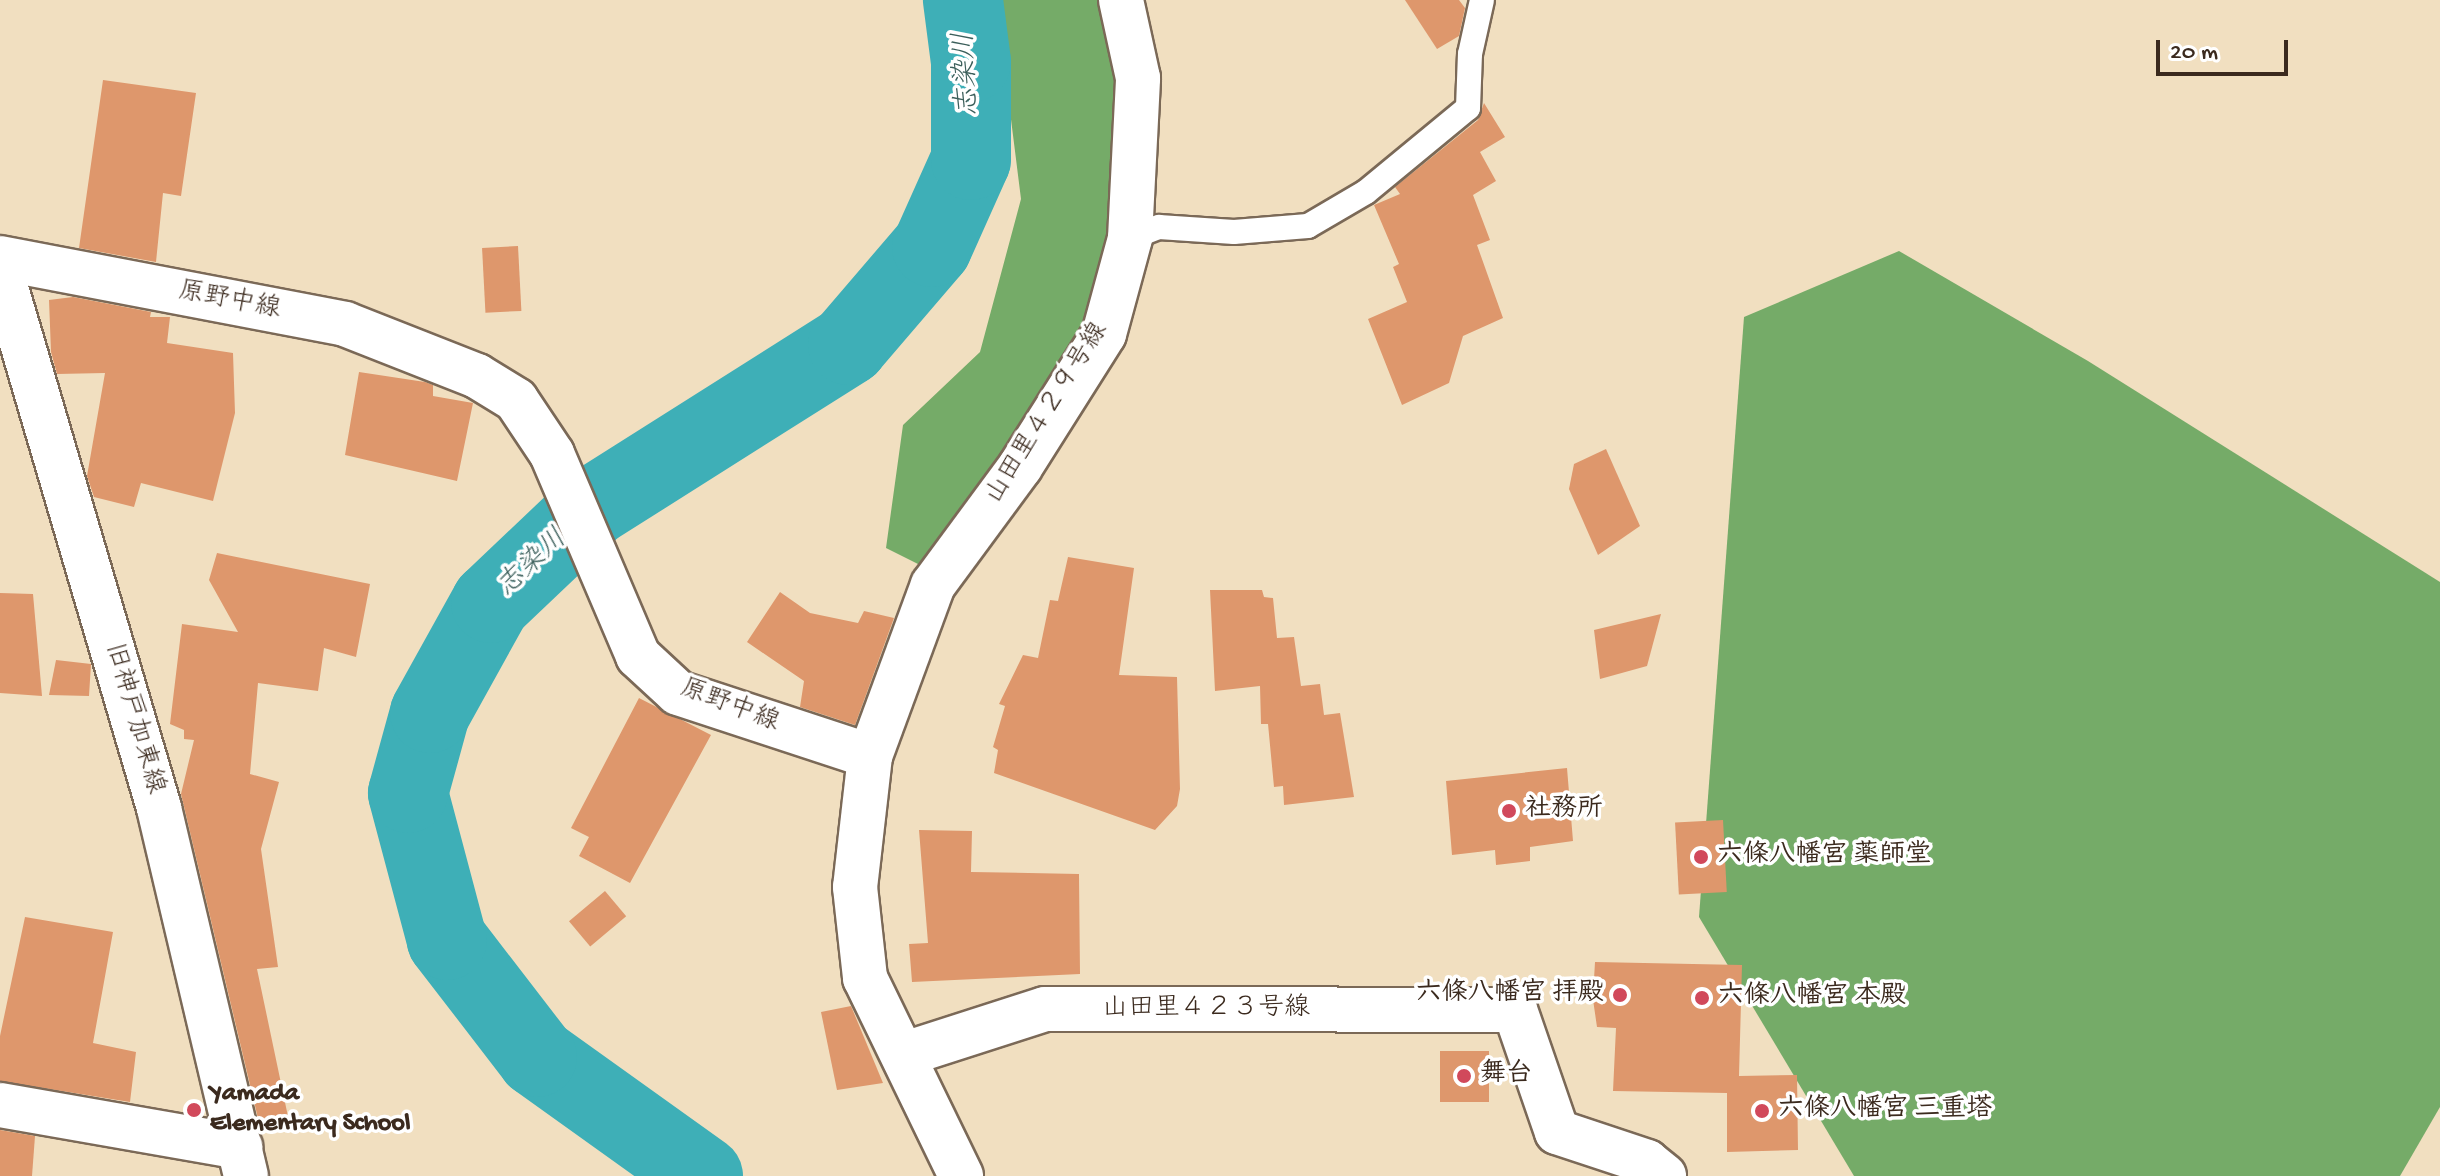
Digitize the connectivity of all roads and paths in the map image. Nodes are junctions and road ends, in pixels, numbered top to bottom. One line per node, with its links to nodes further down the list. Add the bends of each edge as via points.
1 (1121, 0): 3 (street, 山田里４２９号線, via 1138,78)
2 (1482, 0): 3 (lane, via 1470,54 1468,108 1366,192 1308,226 1234,232 1159,227)
3 (1130, 238): 6 (street, 山田里４２９号線, via 1104,334 1020,467 933,585)
4 (0, 258): 6 (street, 原野中線, via 345,324 477,376 516,400 552,454 638,656 678,693)
5 (0, 268): 9 (street, 旧神戸加東線, via 159,808)
6 (870, 756): 7 (street, via 855,887 865,978)
7 (905, 1054): 10 (street); 11 (street, 山田里４２３号線, via 1045,1009 1515,1010 1557,1132 1647,1162)
8 (0, 1105): 9 (street)
9 (243, 1162)
10 (961, 1176)
11 (1664, 1176)

